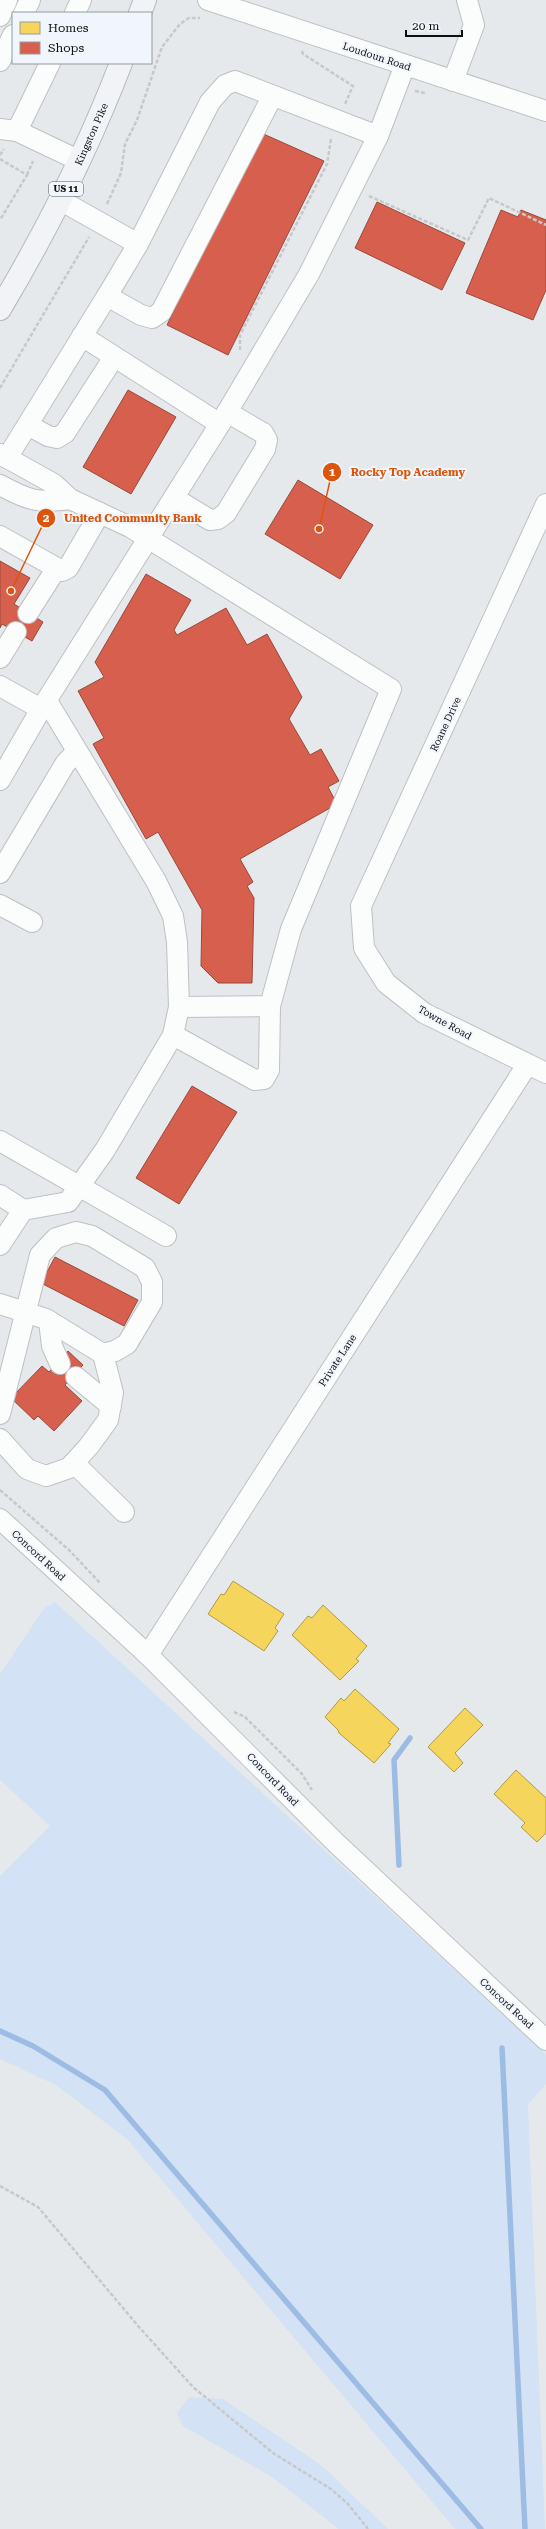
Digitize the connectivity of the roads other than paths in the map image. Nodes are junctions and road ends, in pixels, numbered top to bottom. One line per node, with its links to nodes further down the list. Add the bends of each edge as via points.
1 (7, 0): 10 (street)
2 (30, 0): 7 (street)
3 (81, 0): 8 (street)
4 (145, 0): 9 (main road)
5 (208, 0): 16 (street, Loudoun Road)
6 (468, 0): 15 (street, via 474,25)
7 (24, 12)
8 (75, 12)
9 (140, 12)
10 (0, 16)
11 (12, 37): 12 (street)
12 (0, 61)
13 (49, 64): 19 (street)
14 (121, 64): 21 (main road, Kingston Pike / US 11)
15 (453, 81): 16 (street, Loudoun Road); 18 (street, Loudoun Road)
16 (408, 83): 20 (street)
17 (272, 97): 20 (street); 23 (street, via 235,81 225,84 210,102); 24 (street, via 161,312 152,318 141,315)
18 (546, 111)
19 (9, 130): 21 (street)
20 (378, 136): 28 (street, via 309,274)
21 (80, 161): 22 (main road, Kingston Pike / US 11)
22 (60, 200): 23 (street); 25 (main road, Kingston Pike / US 11, via 36,249)
23 (138, 244): 24 (street)
24 (107, 296): 26 (street)
25 (0, 309)
26 (82, 336): 27 (street); 29 (street)
27 (114, 357): 28 (street); 29 (street, via 66,433 57,438)
28 (223, 418): 32 (street); 32 (street, via 263,433 267,440 265,450 226,513 218,519 210,520)
29 (28, 425): 30 (street)
30 (3, 456): 33 (street, via 54,484)
31 (0, 485): 33 (street, via 42,503)
32 (174, 498): 37 (street)
33 (70, 499): 35 (street)
34 (546, 504): 49 (street, Roane Drive, via 361,906)
35 (100, 513): 37 (street); 38 (street, via 68,568 62,572)
36 (0, 536): 38 (street)
37 (148, 539): 43 (street); 51 (street, via 390,689 291,929)
38 (56, 569): 39 (street)
39 (28, 613)
40 (16, 632): 41 (street)
41 (0, 658)
42 (0, 686): 43 (street)
43 (44, 705): 44 (street); 45 (street)
44 (78, 751): 46 (street, via 65,764); 50 (street, via 156,881 173,916 177,942)
45 (1, 776)
46 (0, 873)
47 (0, 905): 48 (street)
48 (32, 922)
49 (364, 948): 53 (street, Towne Road, via 386,983 424,1012)
50 (179, 1006): 51 (street); 52 (street)
51 (270, 1006): 52 (street, via 268,1070 264,1079 255,1080)
52 (173, 1035): 56 (street, via 106,1150)
53 (527, 1065): 54 (street, Towne Road); 73 (street, Private Lane)
54 (546, 1073)
55 (0, 1141): 56 (street)
56 (78, 1188): 58 (street, via 68,1202); 59 (street)
57 (0, 1195): 58 (street)
58 (24, 1210): 60 (street)
59 (166, 1236)
60 (0, 1245)
61 (0, 1304): 62 (street)
62 (27, 1312): 63 (street); 64 (street, via 40,1255 56,1238 76,1232 92,1236 145,1268 152,1282 152,1302 128,1344); 68 (street)
63 (49, 1321): 64 (street); 65 (street, via 52,1346)
64 (103, 1354): 67 (street, via 113,1393)
65 (60, 1364)
66 (76, 1377): 67 (street)
67 (110, 1406): 70 (street, via 108,1420)
68 (0, 1414)
69 (0, 1440): 70 (street, via 27,1469 46,1476 69,1468)
70 (74, 1463): 71 (street)
71 (124, 1512)
72 (0, 1519): 73 (street, Concord Road)
73 (148, 1655): 74 (street, Concord Road, via 335,1842)
74 (546, 2040)

